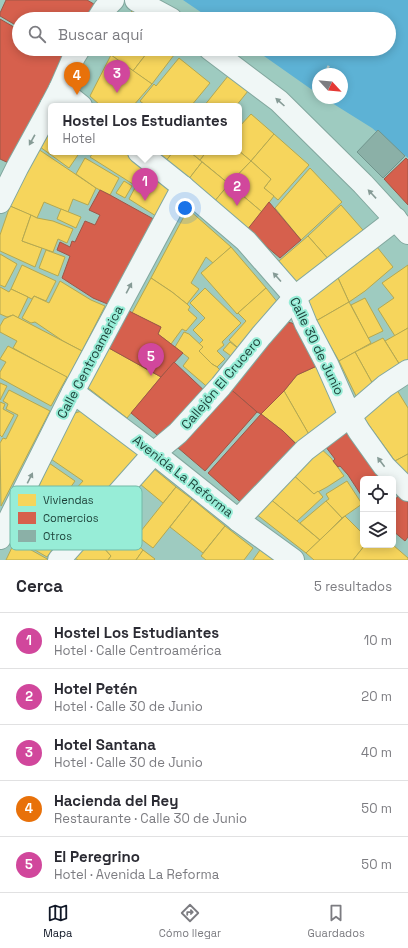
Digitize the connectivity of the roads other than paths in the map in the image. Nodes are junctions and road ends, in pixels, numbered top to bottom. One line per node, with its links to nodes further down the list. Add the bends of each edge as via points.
1 (112, 0): 3 (street)
2 (136, 0): 4 (street)
3 (102, 12)
4 (157, 12)
5 (75, 56): 7 (street)
6 (219, 56): 13 (street, one-way to 6, via 279,101)
7 (54, 100): 8 (street)
8 (68, 103)
9 (48, 111): 12 (street, one-way to 12)
10 (142, 155): 11 (street, Calle 30 de Junio)
11 (183, 187): 14 (street, Calle 30 de Junio, one-way to 11, via 246,241); 16 (street, Calle Centroamérica, one-way to 11)
12 (0, 202)
13 (402, 226): 14 (street, Callejón El Crucero)
14 (295, 297): 17 (street, Calle 30 de Junio); 18 (street, Callejón El Crucero, via 221,386 178,433)
15 (408, 371): 17 (street, via 385,386)
16 (74, 392): 18 (street, Avenida La Reforma); 19 (street, Calle Centroamérica, one-way to 16)
17 (350, 416): 21 (street, Calle 30 de Junio, one-way to 17, via 384,466); 23 (street, via 305,450)
18 (154, 453): 20 (street, Callejón El Crucero); 23 (street, Avenida La Reforma)
19 (26, 486)
20 (125, 486)
21 (408, 490)
22 (10, 518): 24 (street, Calle Centroamérica, one-way to 22)
23 (238, 520): 27 (street, Avenida La Reforma)
24 (0, 538)
25 (69, 550): 26 (street, Callejón El Crucero)
26 (60, 560)
27 (292, 560)

